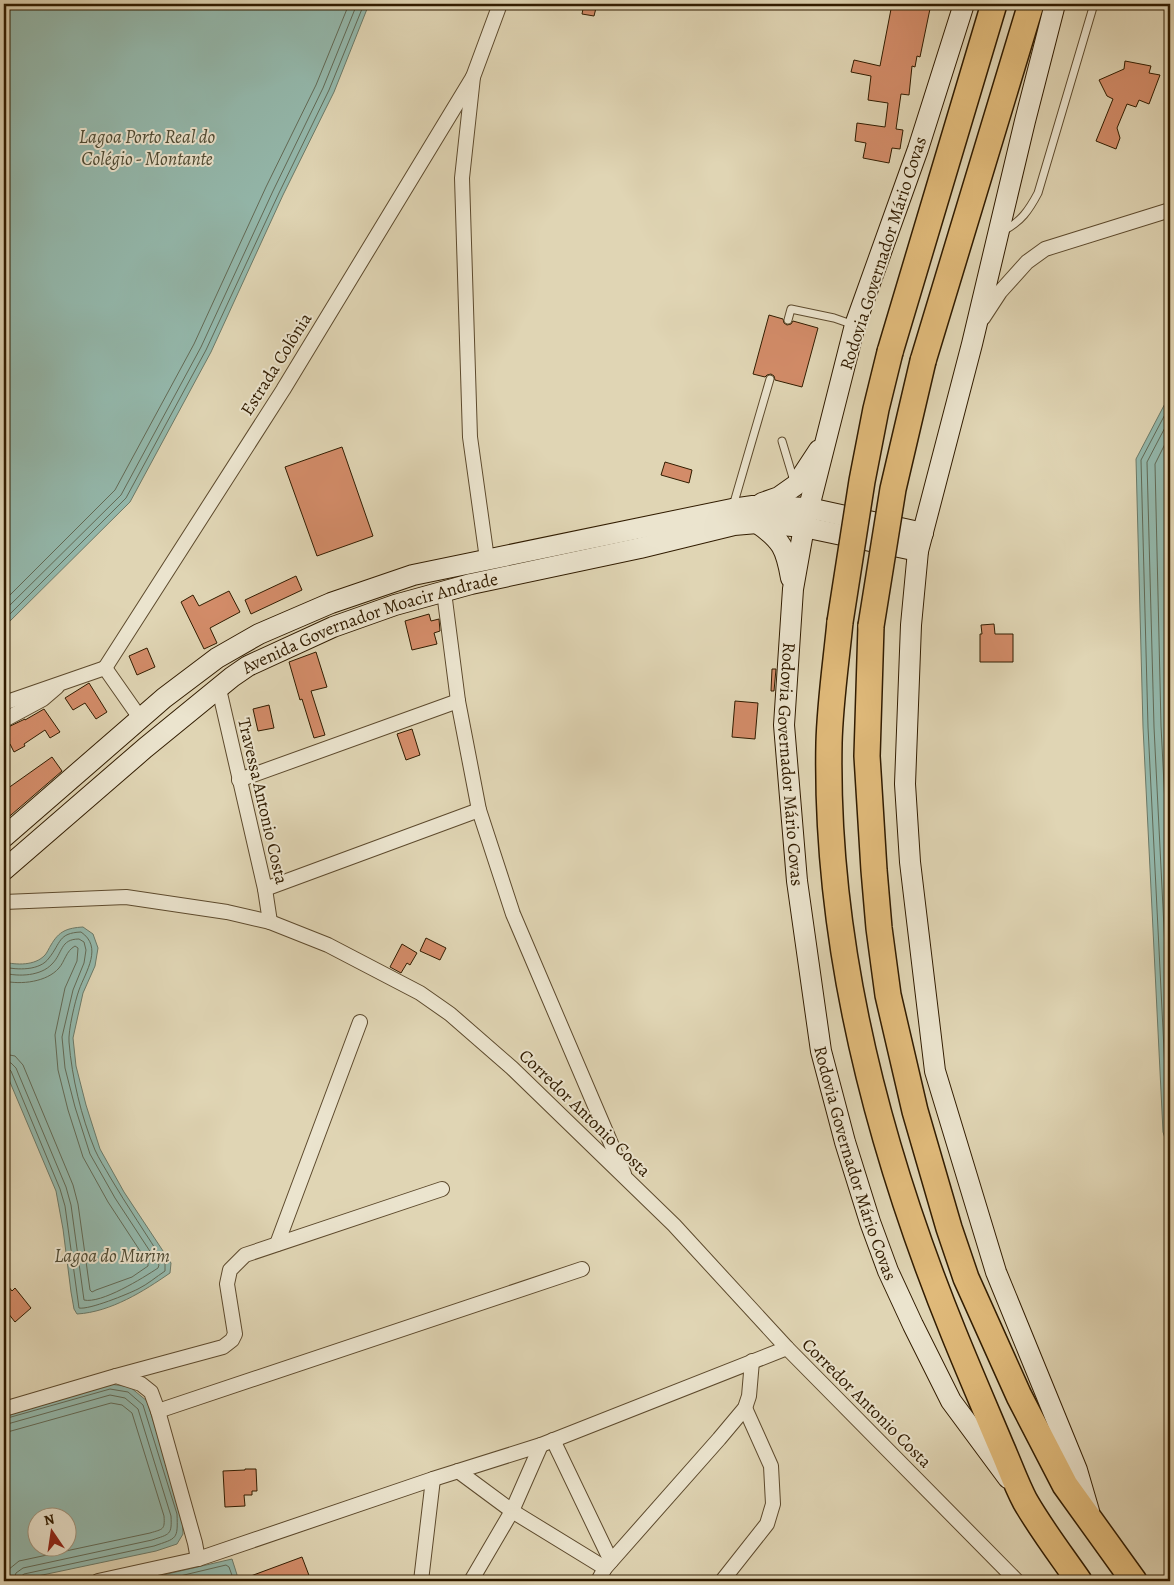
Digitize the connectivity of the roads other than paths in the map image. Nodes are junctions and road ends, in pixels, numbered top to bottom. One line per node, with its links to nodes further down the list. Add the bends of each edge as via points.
1 (500, 4): 7 (street)
2 (964, 4): 11 (main road, Rodovia Governador Mário Covas, via 918,149)
3 (994, 4): 53 (highway, Rodovia Governador Mário Covas, bridge, via 890,352 876,409 840,622 829,743 834,874 840,934 866,1069 916,1238)
4 (1031, 4): 55 (highway, bridge, via 923,361 893,489 871,626 866,756 878,918 888,995 914,1111 948,1228 966,1278 1019,1396 1065,1485)
5 (1055, 4): 9 (main road)
6 (1094, 4): 9 (lane, via 1038,193 1028,212 1015,226)
7 (473, 77): 21 (street, via 462,178 470,437); 25 (street, Estrada Colônia, via 277,399)
8 (1170, 210): 12 (street, via 1046,248 1027,262 1000,292 984,314)
9 (999, 234): 12 (main road)
10 (788, 320): 11 (lane, via 791,309)
11 (855, 325): 15 (main road, Rodovia Governador Mário Covas)
12 (972, 344): 20 (main road)
13 (770, 379): 18 (lane)
14 (782, 441): 16 (lane)
15 (826, 441): 16 (main road); 19 (main road, Rodovia Governador Mário Covas)
16 (796, 485): 17 (main road)
17 (755, 514): 18 (main road, Avenida Governador Moacir Andrade); 19 (main road, Avenida Governador Moacir Andrade); 22 (main road, via 786,551)
18 (733, 517): 21 (main road, Avenida Governador Moacir Andrade); 23 (main road, Avenida Governador Moacir Andrade, via 640,548)
19 (807, 517): 20 (main road, Avenida Governador Moacir Andrade); 22 (main road, Rodovia Governador Mário Covas)
20 (921, 542): 55 (main road, via 911,625 905,784 910,862 935,1071 996,1272 1077,1470)
21 (487, 559): 24 (main road, Avenida Governador Moacir Andrade, via 413,575 339,600 259,634)
22 (793, 589): 53 (main road, Rodovia Governador Mário Covas, via 784,725 797,881 821,1050 845,1142 888,1271 951,1401)
23 (444, 592): 27 (main road, Avenida Governador Moacir Andrade, via 334,627 248,666); 28 (street)
24 (217, 658): 27 (main road); 30 (main road, Avenida Governador Moacir Andrade)
25 (105, 668): 26 (street); 30 (street)
26 (66, 680): 29 (street); 31 (street, via 44,699)
27 (225, 683): 32 (street, Travessa Antonio Costa); 35 (main road, Avenida Governador Moacir Andrade)
28 (458, 701): 32 (street); 33 (street)
29 (4, 703)
30 (140, 718): 34 (main road, Avenida Governador Moacir Andrade)
31 (4, 720)
32 (239, 780): 36 (street, Travessa Antonio Costa)
33 (479, 810): 36 (street); 40 (street, via 513,914)
34 (4, 837)
35 (4, 870)
36 (265, 889): 38 (street, Travessa Antonio Costa)
37 (4, 902): 38 (street, Corredor Antonio Costa, via 126,897)
38 (270, 922): 40 (street, Corredor Antonio Costa, via 368,965 420,993 450,1014 512,1068)
39 (360, 1022): 42 (street)
40 (626, 1179): 44 (street, Corredor Antonio Costa, via 674,1225)
41 (442, 1189): 42 (street)
42 (277, 1244): 46 (street, via 245,1256 230,1270 227,1284 236,1334 232,1340 223,1347)
43 (582, 1270): 49 (street)
44 (787, 1348): 45 (street); 63 (street, Corredor Antonio Costa)
45 (752, 1361): 47 (street); 50 (street)
46 (116, 1376): 48 (street); 49 (street, via 141,1384 151,1392)
47 (745, 1408): 57 (street); 62 (street, via 771,1466 773,1504 767,1524)
48 (4, 1409)
49 (158, 1410): 56 (street)
50 (547, 1443): 51 (street); 54 (street); 57 (street)
51 (458, 1471): 52 (street); 54 (street)
52 (433, 1479): 56 (street); 59 (street)
53 (1025, 1501): 64 (highway, Rodovia Governador Mário Covas)
54 (512, 1511): 57 (street); 60 (street)
55 (1091, 1520): 65 (highway)
56 (198, 1559): 58 (street)
57 (608, 1564): 61 (street)
58 (98, 1581)
59 (421, 1581)
60 (470, 1581)
61 (598, 1581)
62 (722, 1581)
63 (1017, 1581)
64 (1079, 1581)
65 (1134, 1581)

